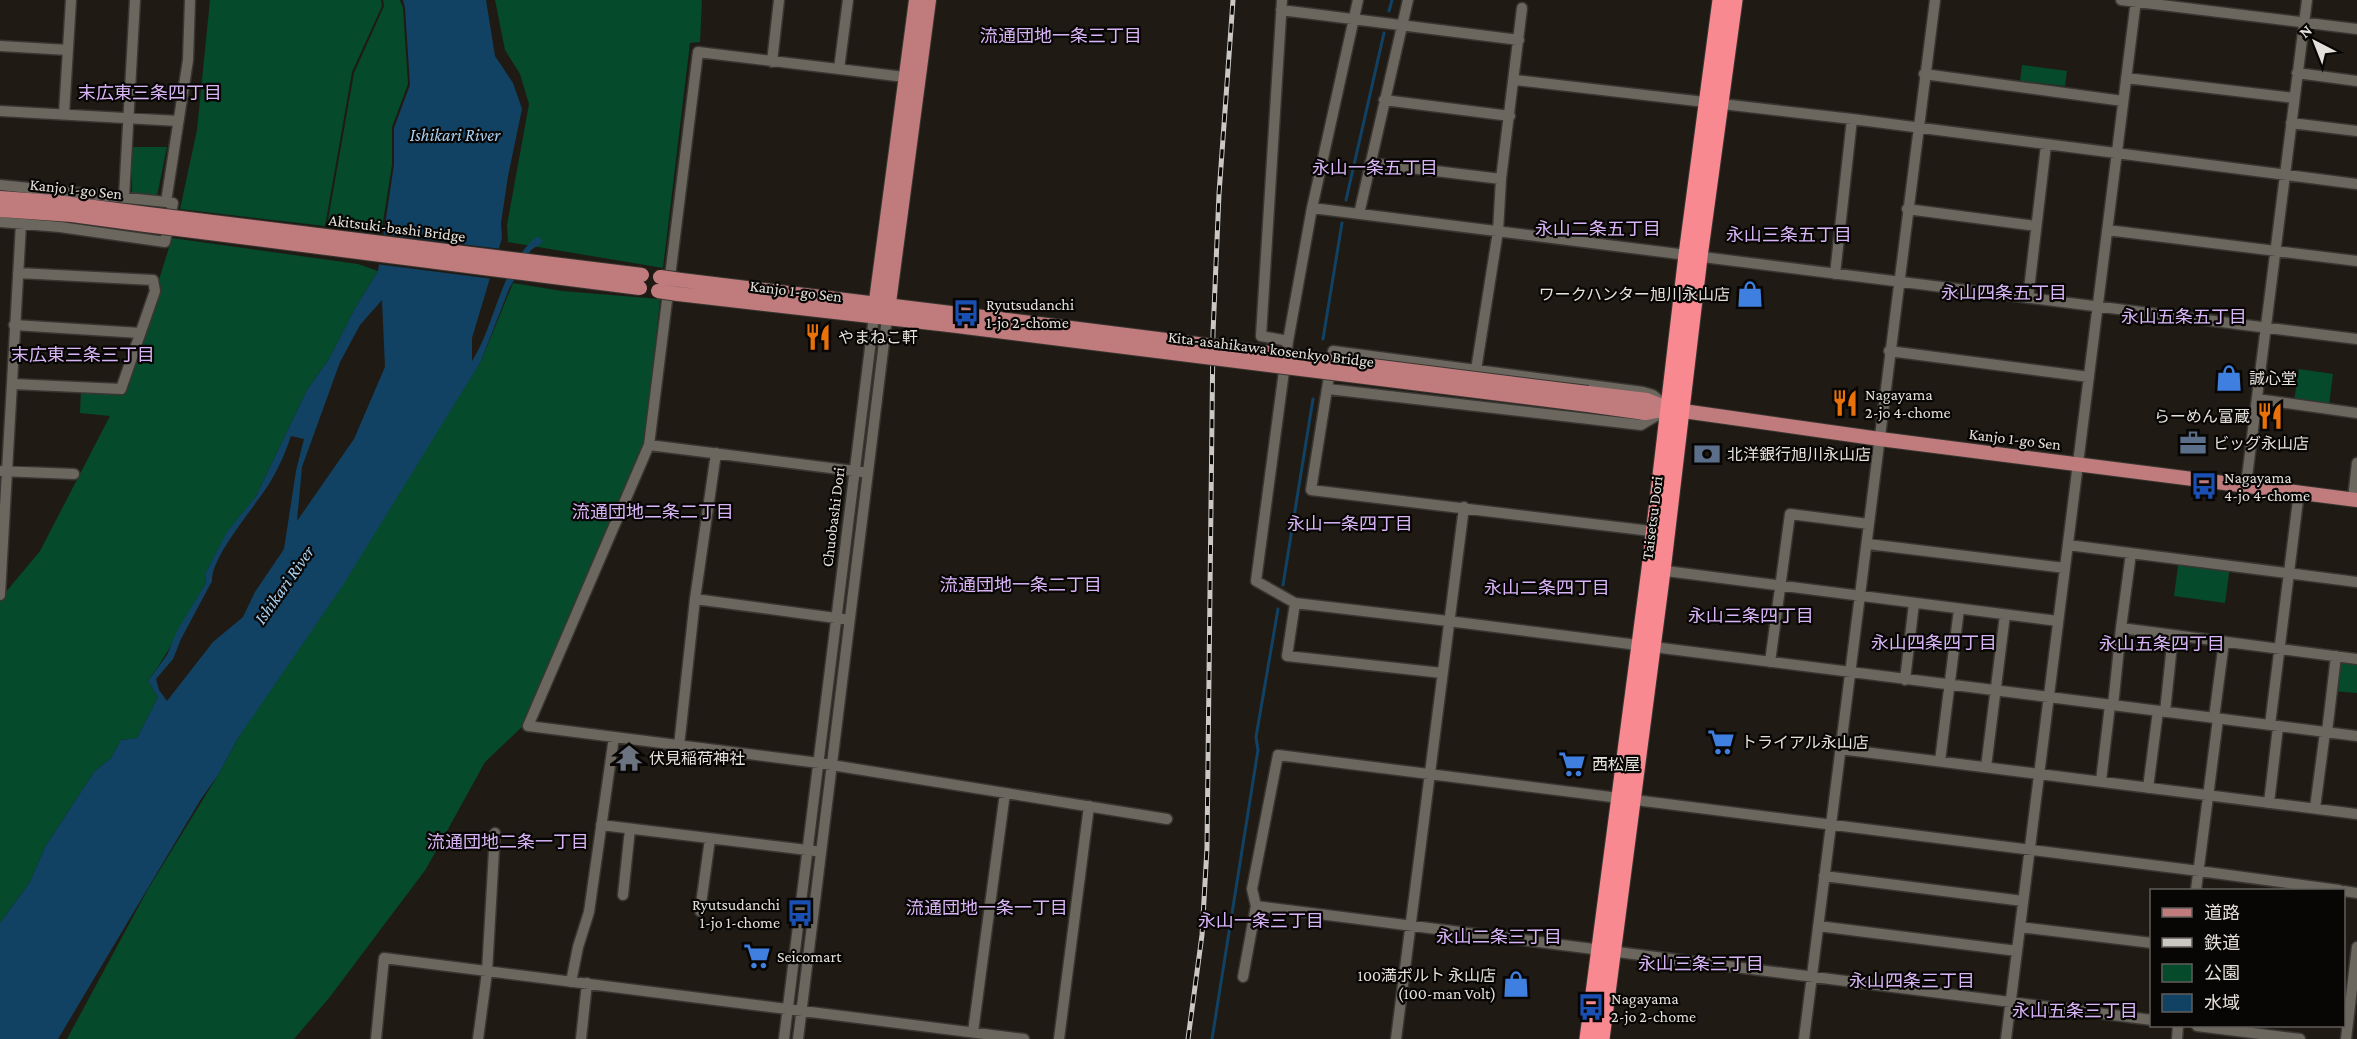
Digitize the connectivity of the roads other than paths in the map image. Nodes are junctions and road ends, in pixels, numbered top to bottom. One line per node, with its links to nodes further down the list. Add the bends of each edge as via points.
1 (70, 0): 24 (street)
2 (135, 0): 40 (street)
3 (190, 0): 42 (street, via 188,60)
4 (779, 0): 25 (street)
5 (848, 0): 26 (street)
6 (916, 0): 29 (main road, Chuobashi Dori)
7 (929, 0): 29 (main road, Chuobashi Dori)
8 (1358, 0): 18 (street)
9 (1408, 0): 20 (street)
10 (1720, 0): 36 (highway, Taisetsu Dori)
11 (1735, 0): 36 (highway, Taisetsu Dori)
12 (1935, 0): 28 (street)
13 (2121, 0): 15 (street)
14 (2307, 0): 19 (street)
15 (2136, 1): 19 (street); 30 (street)
16 (1282, 5): 18 (street); 81 (street, via 1261,336)
17 (1522, 8): 22 (street)
18 (1353, 19): 20 (street); 56 (street)
19 (2304, 22): 21 (street); 27 (street)
20 (1401, 24): 22 (street); 34 (street)
21 (2357, 29)
22 (1519, 40): 31 (street)
23 (0, 46): 24 (street)
24 (68, 50): 38 (street)
25 (772, 62): 26 (street); 93 (street, via 698,52)
26 (839, 69): 29 (street)
27 (2297, 73): 32 (street); 33 (street)
28 (1924, 74): 35 (street); 44 (street)
29 (913, 78): 75 (main road, Chuobashi Dori)
30 (2126, 78): 33 (street); 35 (street)
31 (1515, 80): 36 (street); 39 (street)
32 (2357, 81)
33 (2294, 98): 43 (street)
34 (1384, 100): 39 (street); 48 (street)
35 (2123, 101): 47 (street)
36 (1714, 102): 41 (street); 67 (highway, Taisetsu Dori)
37 (0, 111): 38 (street)
38 (64, 114): 40 (street)
39 (1510, 116): 50 (street)
40 (128, 117): 42 (street); 53 (street)
41 (1852, 119): 44 (street); 70 (street)
42 (178, 121): 55 (street)
43 (2291, 123): 45 (street); 49 (street)
44 (1917, 127): 46 (street); 58 (street)
45 (2357, 131)
46 (2046, 145): 47 (street); 63 (street)
47 (2117, 154): 49 (street); 64 (street)
48 (1370, 163): 50 (street); 59 (street)
49 (2285, 175): 51 (street); 66 (street)
50 (1501, 179): 65 (street)
51 (2357, 184)
52 (0, 185): 53 (street)
53 (124, 197): 55 (street)
54 (0, 198): 60 (main road, Kanjo 1-go Sen, via 55,202)
55 (166, 202): 62 (street, via 173,203 165,242)
56 (1312, 208): 59 (street); 81 (street)
57 (0, 210): 60 (main road, Kanjo 1-go Sen)
58 (1907, 210): 63 (street); 72 (street)
59 (1359, 214): 65 (street)
60 (147, 220): 71 (main road, Akitsuki-bashi Bridge, bridge)
61 (0, 222): 62 (street)
62 (21, 224): 69 (street)
63 (2036, 226): 73 (street)
64 (2107, 230): 66 (street); 74 (street)
65 (1498, 231): 67 (street); 83 (street)
66 (2275, 251): 68 (street); 78 (street)
67 (1693, 256): 70 (street); 90 (highway, Taisetsu Dori)
68 (2357, 261)
69 (18, 273): 77 (street); 79 (street, via 153,280 154,291)
70 (1835, 274): 72 (street)
71 (641, 282): 75 (main road, Kanjo 1-go Sen, bridge)
72 (1899, 282): 73 (street); 82 (street)
73 (2028, 298): 74 (street)
74 (2097, 307): 78 (street); 84 (street)
75 (881, 311): 76 (main road, Kanjo 1-go Sen); 98 (street, Chuobashi Dori); 99 (street, Chuobashi Dori)
76 (950, 319): 87 (main road, Kita-asahikawa kosenkyo Bridge, bridge)
77 (14, 325): 79 (street); 85 (street)
78 (2266, 328): 80 (street); 88 (street)
79 (140, 333): 85 (street, via 121,389)
80 (2357, 339)
81 (1288, 341): 118 (street, via 1256,581)
82 (1889, 351): 84 (street); 92 (street)
83 (1476, 370): 86 (street, via 1333,351); 90 (street, via 1643,392)
84 (2089, 377): 95 (street)
85 (12, 384): 89 (street)
86 (1328, 389): 90 (street, via 1641,425); 104 (street, via 1311,490)
87 (1588, 399): 90 (main road, Kanjo 1-go Sen, via 1645,413)
88 (2257, 399): 91 (street); 101 (street)
89 (6, 408): 97 (street)
90 (1676, 409): 92 (main road, Kanjo 1-go Sen); 106 (highway, Taisetsu Dori)
91 (2357, 413)
92 (1880, 439): 95 (main road, Kanjo 1-go Sen); 105 (street)
93 (649, 445): 94 (street); 146 (street, via 528,726)
94 (716, 453): 98 (street); 117 (street)
95 (2078, 463): 101 (main road, Kanjo 1-go Sen); 108 (street)
96 (2357, 463): 103 (street)
97 (4, 471): 100 (street); 115 (street)
98 (855, 471): 99 (street); 122 (street, Chuobashi Dori)
99 (868, 472): 123 (street, Chuobashi Dori)
100 (74, 474)
101 (2246, 484): 102 (main road, Kanjo 1-go Sen)
102 (2299, 492): 103 (main road, Kanjo 1-go Sen); 112 (street)
103 (2355, 499)
104 (1464, 507): 106 (street); 124 (street)
105 (1869, 524): 107 (street); 114 (street, via 1790,514)
106 (1661, 532): 111 (highway, Taisetsu Dori)
107 (1868, 544): 110 (street); 116 (street)
108 (2068, 545): 109 (street); 110 (street)
109 (2132, 554): 112 (street); 126 (street)
110 (2065, 568): 125 (street)
111 (1656, 570): 114 (street); 129 (highway, Taisetsu Dori)
112 (2289, 573): 113 (street); 130 (street)
113 (2357, 582)
114 (1780, 585): 116 (street); 133 (street)
115 (0, 595)
116 (1860, 596): 119 (street); 134 (street)
117 (695, 599): 122 (street); 147 (street)
118 (1295, 603): 124 (street); 135 (street, via 1287,656)
119 (1914, 603): 120 (street); 136 (street)
120 (1959, 609): 121 (street); 137 (street)
121 (2005, 615): 125 (street); 138 (street)
122 (837, 618): 123 (street); 150 (street, Chuobashi Dori)
123 (850, 619): 151 (street, Chuobashi Dori)
124 (1448, 621): 129 (street); 135 (street)
125 (2058, 621): 139 (street)
126 (2121, 628): 127 (street); 140 (street)
127 (2174, 635): 128 (street); 141 (street)
128 (2224, 642): 130 (street); 142 (street)
129 (1646, 647): 133 (street); 159 (highway, Taisetsu Dori)
130 (2279, 648): 131 (street); 143 (street)
131 (2336, 656): 132 (street); 144 (street)
132 (2357, 659)
133 (1770, 662): 134 (street)
134 (1850, 672): 136 (street); 148 (street)
135 (1442, 673): 153 (street)
136 (1905, 680): 137 (street)
137 (1950, 685): 138 (street); 149 (street)
138 (1996, 691): 139 (street); 152 (street)
139 (2049, 697): 140 (street); 154 (street)
140 (2112, 705): 141 (street); 155 (street)
141 (2161, 712): 142 (street); 156 (street)
142 (2216, 718): 143 (street); 158 (street)
143 (2274, 726): 144 (street); 160 (street)
144 (2326, 732): 145 (street); 162 (street)
145 (2357, 736)
146 (614, 737): 147 (street); 165 (street)
147 (679, 746): 150 (street)
148 (1840, 749): 149 (street); 166 (street)
149 (1940, 761): 152 (street)
150 (819, 764): 151 (street); 170 (street, Chuobashi Dori)
151 (832, 766): 157 (street); 171 (street, Chuobashi Dori)
152 (1986, 766): 154 (street)
153 (1429, 773): 159 (street); 179 (street, via 1278,755 1252,889); 181 (street)
154 (2039, 774): 155 (street); 172 (street)
155 (2101, 781): 156 (street)
156 (2148, 788): 158 (street)
157 (1005, 793): 161 (street); 199 (street)
158 (2208, 796): 160 (street); 173 (street)
159 (1626, 799): 166 (street); 186 (highway, Taisetsu Dori)
160 (2269, 803): 162 (street)
161 (1089, 806): 164 (street); 207 (street)
162 (2315, 808): 163 (street)
163 (2357, 814)
164 (1167, 819)
165 (601, 825): 167 (street); 192 (street, via 589,912)
166 (1831, 826): 172 (street); 174 (street)
167 (630, 829): 169 (street); 177 (street)
168 (495, 833): 189 (street)
169 (710, 839): 170 (street); 180 (street)
170 (808, 850): 171 (street); 195 (street, Chuobashi Dori)
171 (822, 851): 196 (street, Chuobashi Dori)
172 (2029, 851): 173 (street); 178 (street)
173 (2199, 871): 175 (street); 176 (street)
174 (1824, 876): 178 (street); 182 (street)
175 (2196, 889)
176 (2325, 889)
177 (623, 895)
178 (2023, 901): 183 (street)
179 (1256, 906): 181 (street); 190 (street)
180 (700, 911)
181 (1410, 924): 186 (street); 208 (street)
182 (1818, 926): 187 (street); 191 (street)
183 (2020, 927): 184 (street); 187 (street)
184 (2150, 943)
185 (2357, 947): 188 (street)
186 (1605, 950): 191 (street); 209 (highway, Taisetsu Dori); 210 (highway, Taisetsu Dori)
187 (2017, 951): 194 (street)
188 (2352, 968): 214 (street)
189 (487, 972): 192 (street); 201 (street, via 384,958); 202 (street)
190 (1244, 977)
191 (1811, 978): 194 (street); 211 (street)
192 (571, 982): 193 (street)
193 (587, 983): 195 (street); 203 (street)
194 (2010, 1003): 197 (street); 212 (street)
195 (788, 1009): 196 (street); 204 (street, Chuobashi Dori)
196 (801, 1011): 200 (street); 205 (street, Chuobashi Dori)
197 (2150, 1020)
198 (2206, 1027): 213 (street)
199 (973, 1032): 200 (street); 206 (street)
200 (929, 1033)
201 (376, 1039)
202 (478, 1039)
203 (581, 1039)
204 (784, 1039)
205 (798, 1039)
206 (1024, 1039)
207 (1059, 1039)
208 (1396, 1039)
209 (1587, 1039)
210 (1602, 1039)
211 (1804, 1039)
212 (2006, 1039)
213 (2300, 1039)
214 (2346, 1039)

